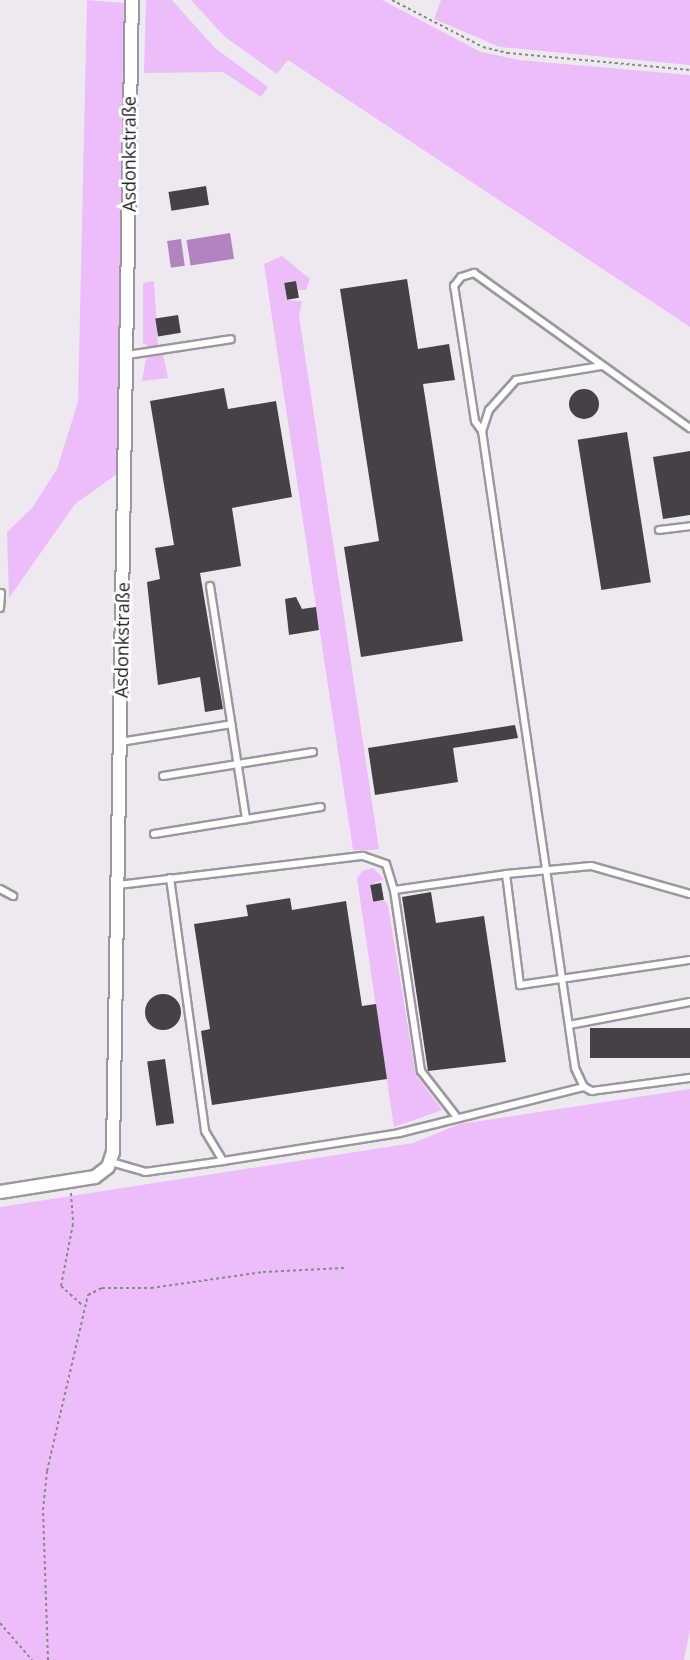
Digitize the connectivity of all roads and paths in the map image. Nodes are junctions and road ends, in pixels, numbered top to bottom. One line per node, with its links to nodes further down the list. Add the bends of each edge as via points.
1 (132, 0): 5 (street, Asdonkstraße)
2 (392, 0): 3 (path, via 483,47 507,53)
3 (690, 70)
4 (231, 339): 5 (lane)
5 (127, 355): 15 (street, Asdonkstraße)
6 (601, 366): 7 (lane); 8 (lane, via 516,380 489,410); 8 (lane, via 485,278 474,273 461,277 454,286 475,421)
7 (690, 428)
8 (482, 430): 22 (lane)
9 (690, 526): 10 (lane)
10 (659, 530)
11 (210, 586): 14 (lane)
12 (1, 593): 13 (lane)
13 (0, 608)
14 (232, 724): 15 (lane); 17 (lane)
15 (120, 742): 25 (street, Asdonkstraße)
16 (313, 752): 17 (lane)
17 (238, 764): 18 (lane); 20 (lane)
18 (163, 776)
19 (321, 807): 20 (lane)
20 (246, 819): 21 (lane)
21 (154, 834)
22 (546, 869): 23 (lane); 28 (lane, via 591,866); 31 (lane)
23 (506, 873): 27 (lane); 31 (lane, via 519,985)
24 (170, 878): 25 (lane); 27 (lane, via 372,857 386,864); 37 (lane, via 205,1131)
25 (117, 885): 38 (street, Asdonkstraße)
26 (0, 889): 29 (lane)
27 (394, 890): 36 (lane, via 421,1071)
28 (690, 894)
29 (14, 896)
30 (690, 960): 31 (lane)
31 (563, 980): 33 (lane)
32 (690, 1002): 33 (lane)
33 (569, 1025): 35 (lane, via 575,1068)
34 (690, 1078): 35 (lane, via 604,1092)
35 (584, 1087): 36 (lane, via 537,1102)
36 (456, 1116): 37 (lane, via 399,1133)
37 (223, 1161): 38 (lane, via 145,1172)
38 (111, 1162): 39 (street, via 100,1175)
39 (69, 1181): 40 (street); 42 (path, via 73,1224 61,1286)
40 (0, 1192)
41 (344, 1268): 42 (path, via 262,1272 151,1288 102,1288 94,1290)
42 (83, 1305): 45 (path, via 43,1510)
43 (0, 1623): 44 (path)
44 (32, 1660)
45 (48, 1660)

